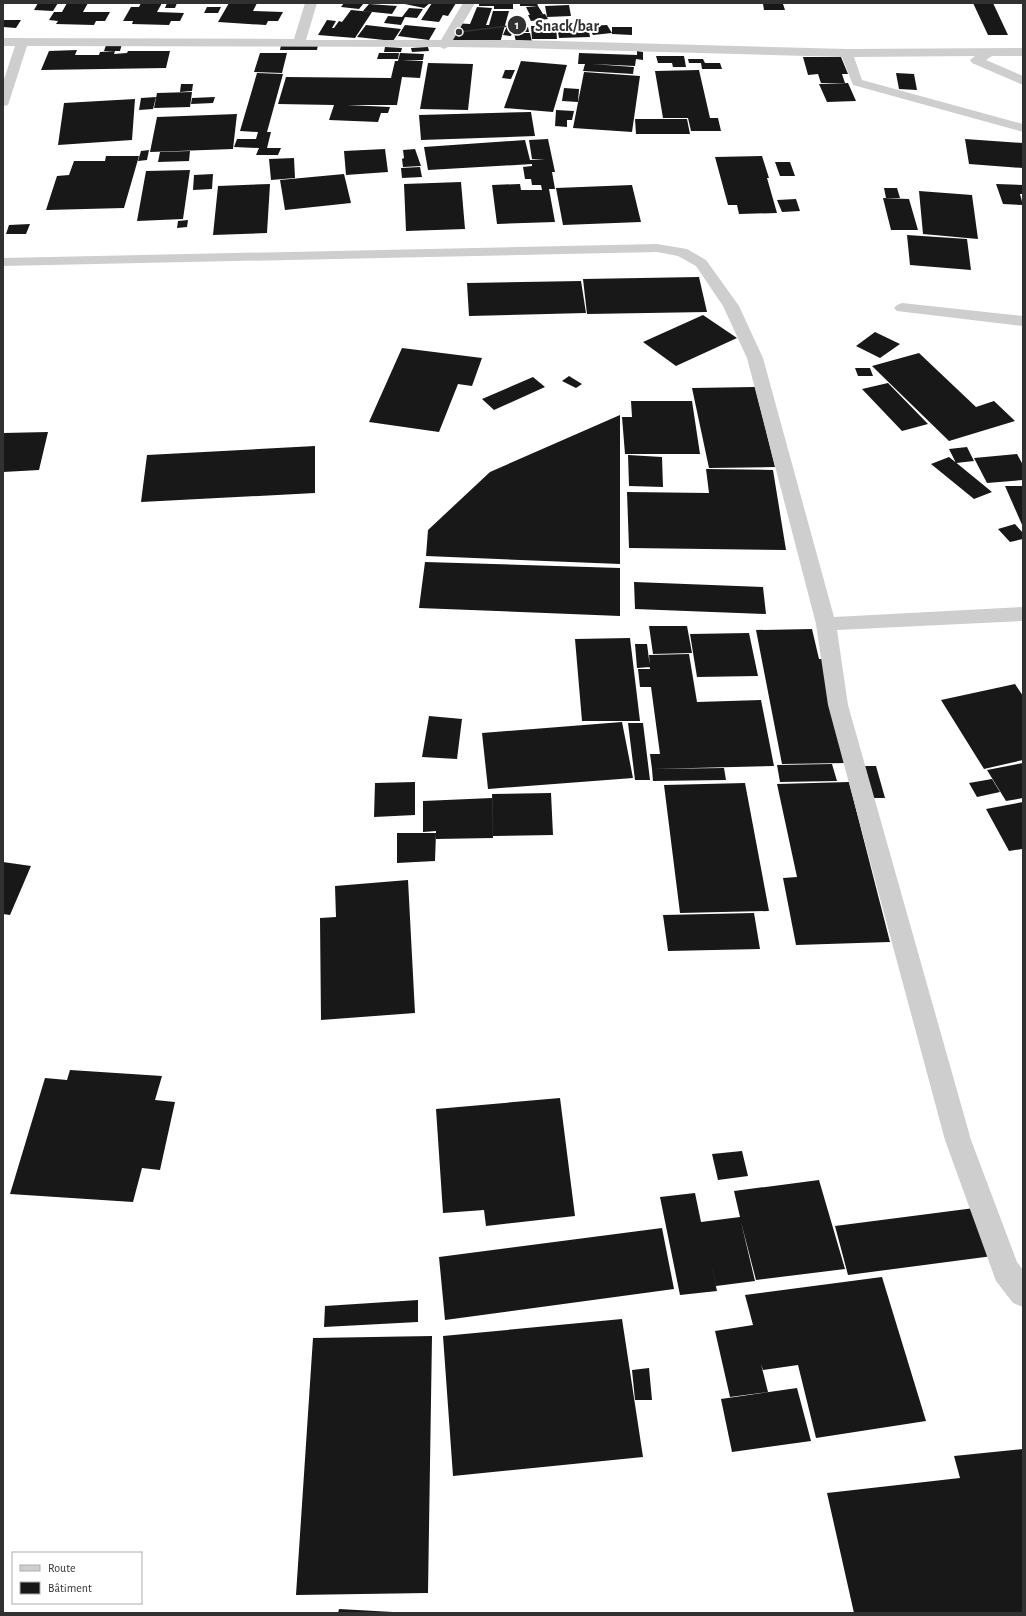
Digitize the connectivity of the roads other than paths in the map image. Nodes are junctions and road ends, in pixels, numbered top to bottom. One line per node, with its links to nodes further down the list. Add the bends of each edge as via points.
1 (311, 3): 5 (street)
2 (469, 3): 6 (street)
3 (3, 42): 4 (street)
4 (22, 42): 5 (street); 11 (street)
5 (299, 43): 6 (street)
6 (444, 45): 9 (street, via 519,44)
7 (992, 52): 8 (street); 9 (street); 10 (street, via 976,60)
8 (1023, 52)
9 (847, 53): 12 (street, via 858,82)
10 (1023, 81)
11 (3, 102)
12 (1023, 128)
13 (3, 262): 17 (street, via 657,248 682,252 701,263 731,306 755,358)
14 (902, 308): 15 (street)
15 (1023, 321)
16 (1023, 614): 17 (street)
17 (826, 624): 18 (street, via 838,705 958,1140 1006,1271)
18 (1023, 1293)

